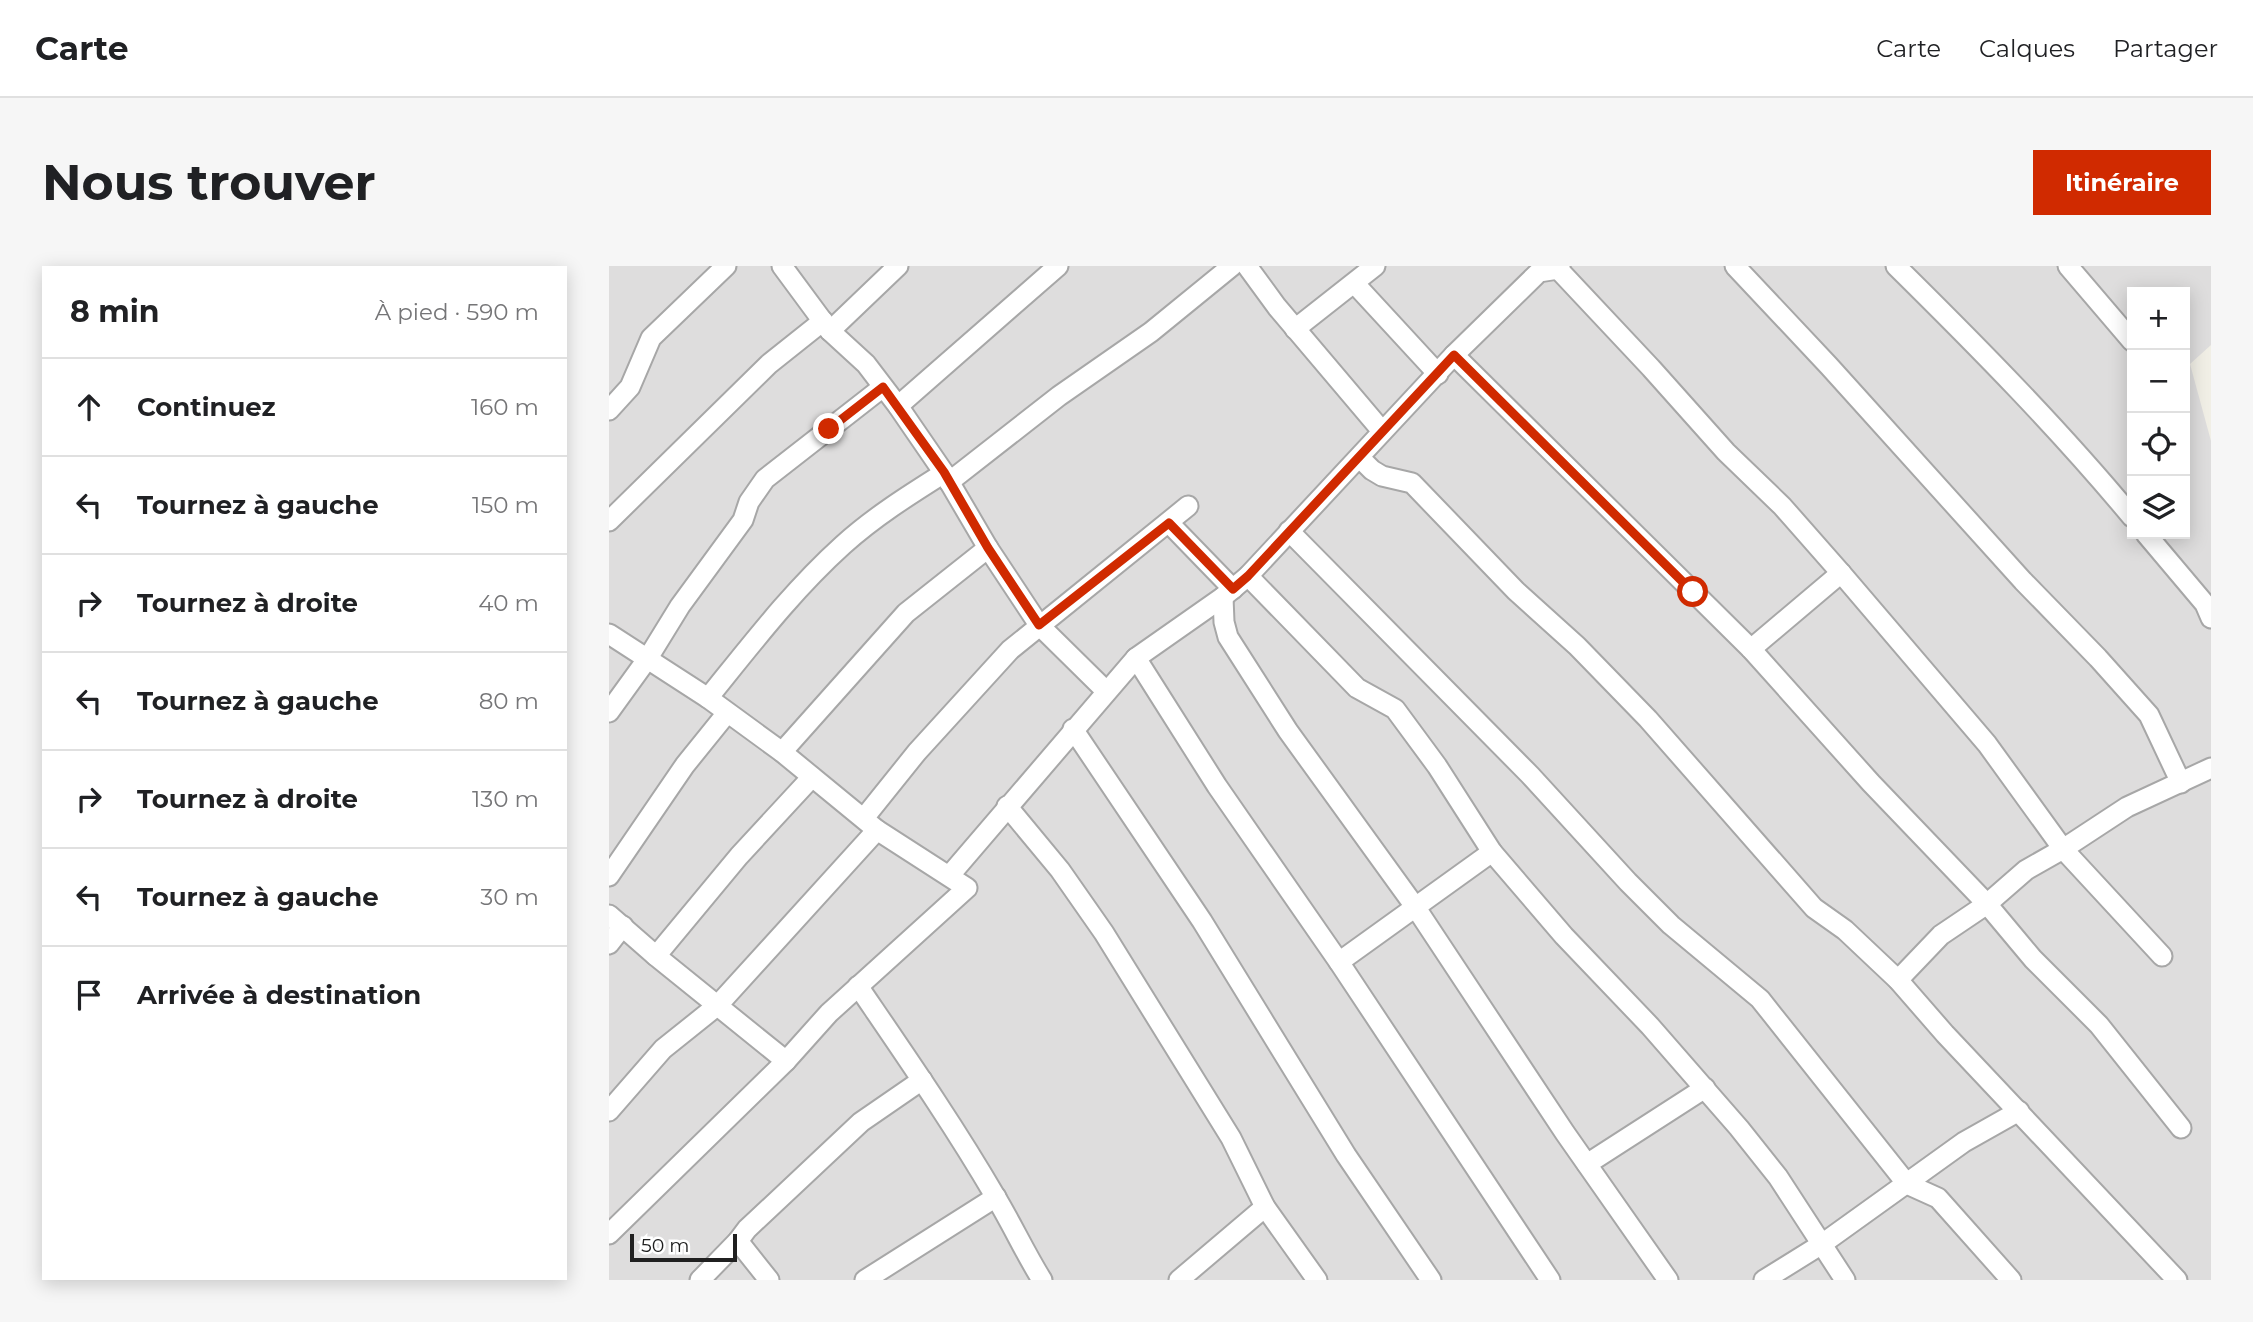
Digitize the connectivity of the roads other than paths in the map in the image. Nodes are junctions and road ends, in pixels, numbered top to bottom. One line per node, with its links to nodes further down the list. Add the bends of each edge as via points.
1 (726, 266): 20 (street, via 651,338 629,387)
2 (782, 266): 13 (street)
3 (898, 266): 13 (street)
4 (1058, 266): 19 (street)
5 (1231, 266): 23 (street, via 1151,332)
6 (1247, 266): 14 (street)
7 (1375, 266): 12 (street)
8 (1735, 266): 47 (street, via 2149,715)
9 (1896, 266): 25 (street, via 1976,344)
10 (2068, 266): 15 (street)
11 (1559, 267): 16 (street, via 1539,272); 31 (street)
12 (1355, 284): 14 (street); 17 (street)
13 (827, 326): 18 (street); 26 (street, via 769,364)
14 (1295, 329): 21 (street)
15 (2127, 335)
16 (1454, 355): 17 (street); 36 (street)
17 (1438, 374): 21 (street)
18 (883, 387): 19 (street); 38 (street, via 765,479 743,520)
19 (898, 406): 23 (street)
20 (609, 410)
21 (1381, 431): 22 (street)
22 (1360, 458): 28 (street); 61 (street, via 1382,476 1412,483 1648,719 1814,908)
23 (947, 477): 30 (street); 40 (street, via 891,506 844,544 790,598)
24 (1188, 506): 27 (street)
25 (2127, 511)
26 (609, 521)
27 (1169, 523): 32 (street); 34 (street)
28 (1289, 531): 32 (street); 71 (street, via 1671,925 1760,999)
29 (2150, 539): 33 (street, via 2205,604)
30 (988, 548): 34 (street); 44 (street, via 906,614)
31 (1841, 573): 36 (street); 50 (street, via 1987,744)
32 (1235, 587): 37 (street); 51 (street, via 1357,688 1395,709); 55 (street, via 1224,622 1228,637 1288,731)
33 (2211, 618)
34 (1039, 625): 39 (street); 49 (street, via 917,752)
35 (609, 634): 38 (street)
36 (1751, 649): 54 (street)
37 (1136, 658): 39 (street); 60 (street, via 1247,831)
38 (647, 659): 40 (street); 41 (street)
39 (1107, 691): 43 (street)
40 (708, 698): 42 (street)
41 (609, 712)
42 (727, 713): 44 (street); 53 (street, via 685,765)
43 (1073, 729): 48 (street); 84 (street, via 1202,921 1346,1155)
44 (782, 752): 46 (street)
45 (2211, 768): 47 (street)
46 (812, 777): 49 (street); 58 (street)
47 (2182, 783): 50 (street, via 2127,807)
48 (1007, 806): 52 (street); 73 (street, via 1112,944 1231,1138)
49 (870, 824): 52 (street); 63 (street)
50 (2063, 849): 54 (street, via 2026,870); 59 (street)
51 (1492, 852): 55 (street); 66 (street)
52 (950, 875): 62 (street, via 967,888)
53 (609, 876)
54 (1987, 904): 61 (street, via 1941,935); 69 (street, via 2033,959 2099,1025)
55 (1416, 908): 60 (street); 70 (street)
56 (616, 921): 57 (street); 58 (street)
57 (609, 944)
58 (656, 956): 63 (street)
59 (2162, 956)
60 (1339, 962): 85 (street)
61 (1898, 980): 68 (street)
62 (858, 986): 64 (street); 65 (street)
63 (718, 1005): 64 (street); 67 (street, via 663,1049)
64 (786, 1060): 74 (street)
65 (922, 1080): 72 (street); 75 (street, via 861,1122)
66 (1705, 1088): 70 (street); 76 (street, via 1778,1177)
67 (609, 1111)
68 (2019, 1111): 71 (street, via 1964,1142); 90 (street)
69 (2181, 1128)
70 (1587, 1164): 86 (street)
71 (1907, 1184): 76 (street); 89 (street, via 1938,1198)
72 (996, 1197): 77 (street); 82 (street)
73 (1265, 1207): 78 (street); 83 (street)
74 (609, 1234)
75 (738, 1241): 79 (street); 80 (street)
76 (1822, 1244): 87 (street); 88 (street)
77 (889, 1274): 81 (street)
78 (1190, 1276)
79 (700, 1280)
80 (769, 1280)
81 (865, 1280)
82 (1042, 1280)
83 (1317, 1280)
84 (1431, 1280)
85 (1550, 1280)
86 (1668, 1280)
87 (1764, 1280)
88 (1845, 1280)
89 (2011, 1280)
90 (2177, 1280)

